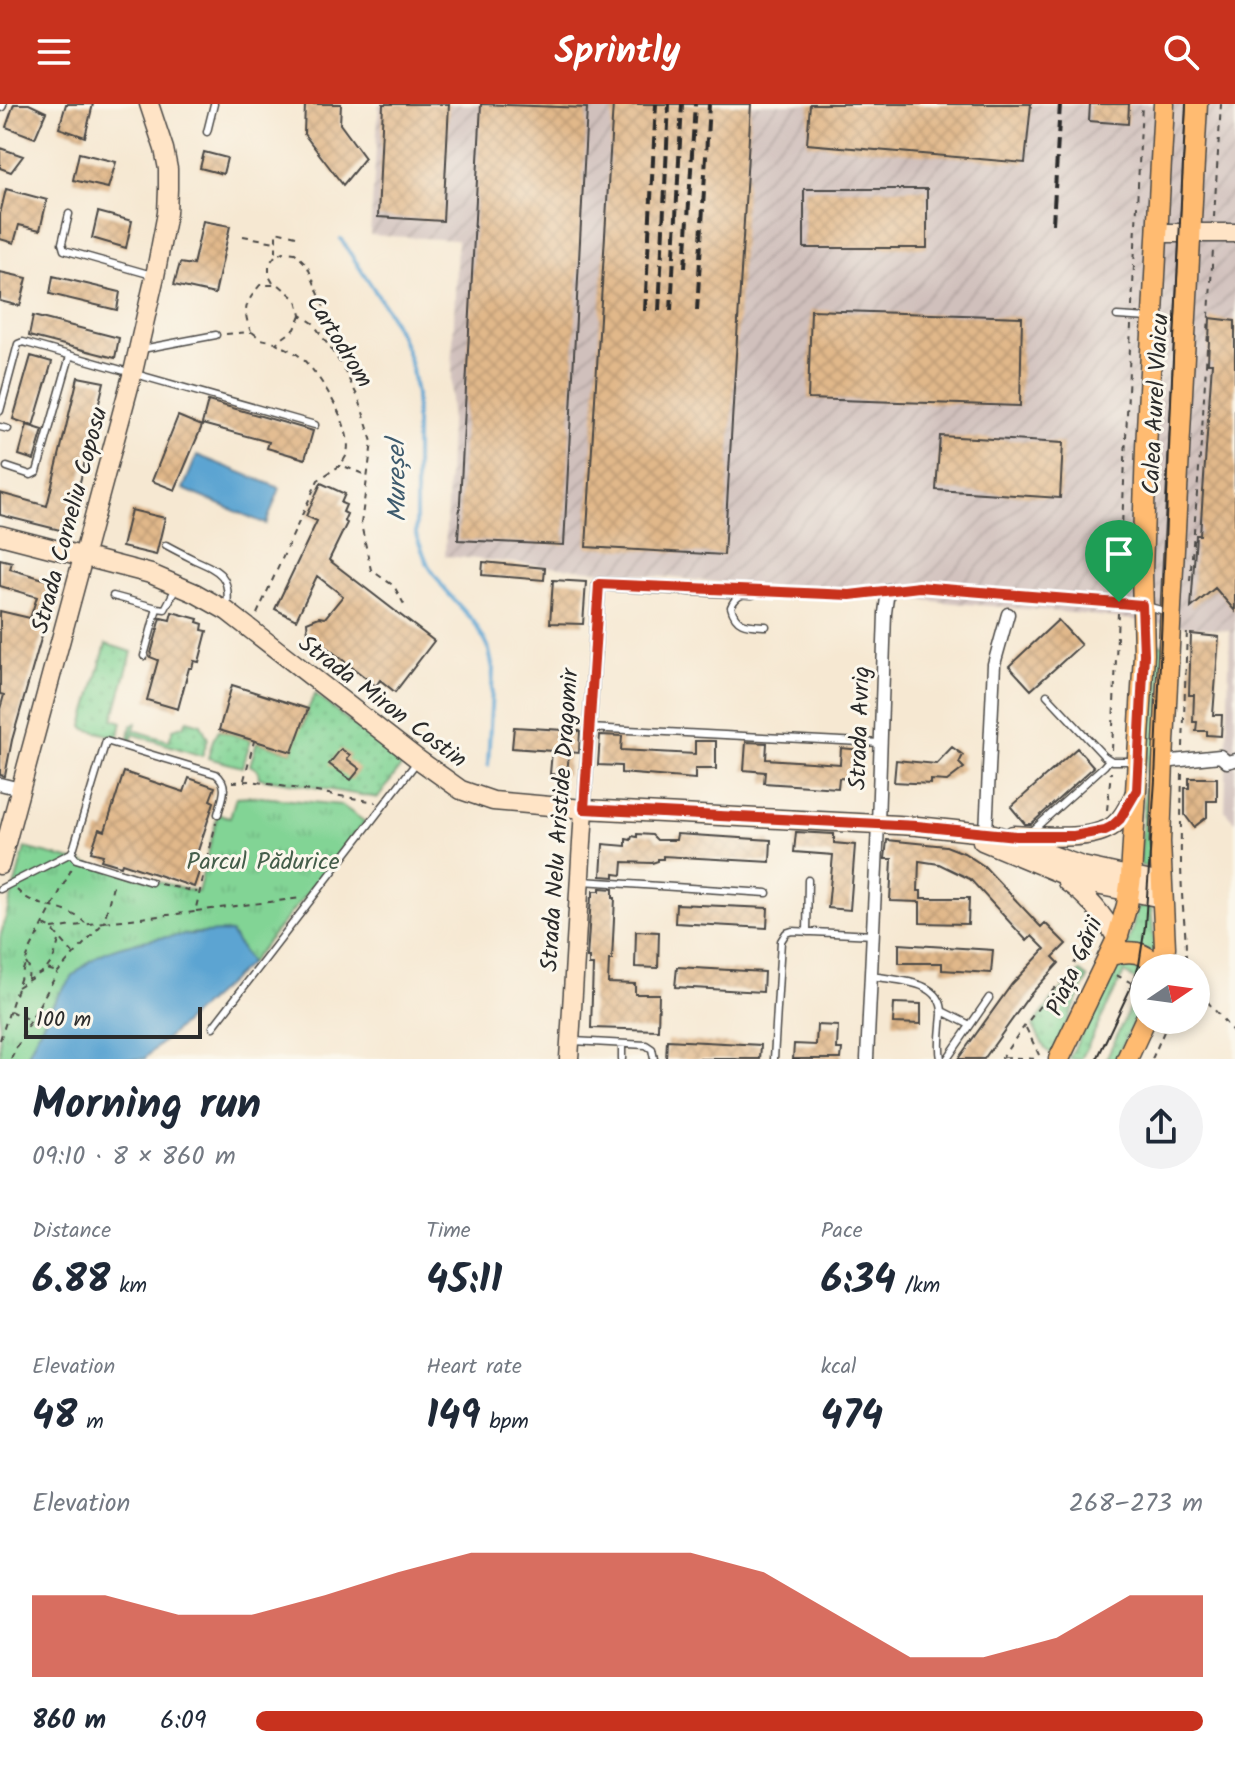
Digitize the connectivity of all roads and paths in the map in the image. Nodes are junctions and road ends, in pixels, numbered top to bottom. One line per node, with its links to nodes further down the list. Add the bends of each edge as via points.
1 (214, 104): 7 (lane)
2 (1142, 104): 22 (path)
3 (1164, 104): 10 (main road, Calea Aurel Vlaicu)
4 (1197, 104): 11 (main road, Calea Aurel Vlaicu)
5 (1221, 104): 9 (path)
6 (154, 106): 18 (main road, Strada Corneliu Coposu, via 168,169 167,213)
7 (207, 132)
8 (69, 214): 18 (lane, via 64,250)
9 (1214, 218)
10 (1157, 233): 11 (main road); 22 (main road, Calea Aurel Vlaicu)
11 (1190, 233): 12 (main road); 50 (main road, Calea Aurel Vlaicu)
12 (1235, 233)
13 (243, 236): 15 (path)
14 (296, 236): 15 (path, via 276,231)
15 (276, 243): 17 (path)
16 (1213, 249): 40 (path)
17 (276, 255): 19 (path, via 269,264); 29 (path, via 295,253 307,265 347,364)
18 (155, 276): 26 (main road, Strada Corneliu Coposu)
19 (274, 285): 20 (path, Cartodrom, via 297,300); 23 (path, Cartodrom, via 260,285 247,302 245,318)
20 (301, 315): 25 (path, via 295,329); 29 (path, Cartodrom, via 313,323)
21 (1117, 316): 22 (lane)
22 (1142, 317): 39 (path); 46 (main road, Calea Aurel Vlaicu)
23 (251, 332): 24 (path); 25 (path)
24 (216, 335): 26 (lane)
25 (276, 343): 32 (path, via 298,355 336,407 348,439)
26 (138, 350): 28 (main road, Strada Corneliu Coposu)
27 (70, 356): 28 (lane); 30 (lane, via 20,342); 33 (lane, Strada Corneliu Coposu, via 37,472)
28 (133, 372): 31 (lane); 37 (main road, Strada Corneliu Coposu)
29 (345, 372): 34 (path, Cartodrom, via 372,442)
30 (0, 411)
31 (315, 425)
32 (341, 465): 34 (path); 54 (path, via 318,480)
33 (7, 467)
34 (368, 476): 47 (path, Cartodrom, via 361,524 371,570 394,586)
35 (0, 535): 37 (main road, Strada Miron Costin)
36 (166, 545): 49 (lane, via 216,569 226,581)
37 (84, 556): 41 (main road, Strada Miron Costin); 69 (main road, Strada Corneliu Coposu)
38 (1099, 567): 39 (path)
39 (1120, 576): 45 (path)
40 (1190, 581)
41 (178, 585): 48 (lane, via 168,607); 49 (main road, Strada Miron Costin)
42 (888, 590): 43 (lane, via 850,595); 45 (lane, via 919,587); 60 (street, Strada Avrig)
43 (752, 592): 53 (lane, via 734,600 733,614 743,623); 58 (street, Strada Nelu Aristide Dragomir, via 599,584)
44 (113, 596): 48 (lane)
45 (1119, 602): 46 (lane); 56 (path)
46 (1142, 605): 50 (lane); 64 (main road, Calea Aurel Vlaicu)
47 (405, 606)
48 (157, 608): 55 (lane)
49 (227, 611): 54 (main road, Strada Miron Costin)
50 (1170, 612): 65 (main road, Calea Aurel Vlaicu)
51 (1008, 614): 76 (street, via 994,664)
52 (1187, 625): 65 (path)
53 (766, 626)
54 (250, 630): 61 (main road, Strada Miron Costin)
55 (144, 656)
56 (1113, 694)
57 (1047, 695): 62 (lane)
58 (589, 728): 60 (lane); 72 (street, Strada Nelu Aristide Dragomir)
59 (254, 741): 66 (path)
60 (881, 743): 74 (street, Strada Avrig)
61 (419, 760): 71 (lane); 72 (main road, Strada Miron Costin, via 480,797)
62 (1109, 760): 64 (lane); 77 (lane)
63 (1235, 760): 65 (street, via 1220,756)
64 (1138, 761): 70 (main road, Calea Aurel Vlaicu)
65 (1172, 761): 88 (main road, Calea Aurel Vlaicu, via 1160,842); 106 (path)
66 (243, 781): 68 (path); 71 (path)
67 (0, 784): 69 (street)
68 (225, 785): 73 (lane); 78 (lane, via 216,774 106,741)
69 (20, 789): 79 (main road, Strada Corneliu Coposu)
70 (1137, 790): 77 (main road, via 1111,827 1074,836); 86 (main road, Calea Aurel Vlaicu)
71 (385, 803): 91 (lane)
72 (584, 809): 74 (main road, Strada Miron Costin); 82 (main road, Strada Nelu Aristide Dragomir)
73 (218, 814): 89 (path)
74 (878, 824): 75 (main road, Strada Miron Costin); 99 (street, Strada Avrig)
75 (963, 830): 76 (main road, Strada Miron Costin); 80 (main road, Strada Miron Costin)
76 (990, 833): 77 (main road); 86 (main road, Strada Miron Costin)
77 (1027, 835)
78 (73, 856): 81 (lane); 85 (lane); 92 (path)
79 (0, 865)
80 (1051, 871): 86 (main road, Strada Miron Costin, via 1081,882); 101 (main road, via 1088,899 1108,923)
81 (116, 872): 84 (lane); 94 (path)
82 (579, 880): 90 (lane); 126 (main road, Strada Nelu Aristide Dragomir)
83 (808, 880): 98 (lane)
84 (151, 882): 89 (path)
85 (11, 883): 87 (lane); 92 (path, via 22,895)
86 (1130, 885): 88 (main road, Strada Miron Costin); 101 (main road, Piața Gării)
87 (0, 889)
88 (1162, 891): 105 (main road)
89 (198, 893): 93 (path)
90 (767, 893)
91 (314, 896): 93 (path); 120 (lane)
92 (52, 908): 95 (path, via 66,910); 96 (path)
93 (195, 912): 94 (path)
94 (104, 922): 95 (path); 102 (path)
95 (86, 924): 97 (path)
96 (44, 925): 97 (path); 107 (path)
97 (52, 929): 100 (path)
98 (807, 932): 99 (lane); 131 (lane, via 786,933 781,941)
99 (874, 935): 110 (street, Strada Avrig)
100 (60, 939): 102 (path); 108 (path)
101 (1114, 947): 104 (main road); 136 (main road, Piața Gării)
102 (74, 954): 109 (path)
103 (1080, 954): 119 (path)
104 (1140, 954)
105 (1164, 954)
106 (1186, 954)
107 (26, 961): 111 (path); 112 (path)
108 (47, 969): 109 (path); 111 (path)
109 (58, 972): 117 (path)
110 (872, 976): 116 (lane, via 930,990 940,998); 132 (street, Strada Avrig)
111 (28, 981): 112 (path)
112 (16, 987): 115 (path)
113 (989, 998): 118 (lane)
114 (1210, 1005): 123 (path)
115 (9, 1011): 117 (path); 124 (path)
116 (942, 1011): 118 (lane); 133 (lane)
117 (30, 1021): 128 (path)
118 (970, 1025): 134 (lane)
119 (1025, 1026): 127 (path); 135 (path)
120 (213, 1027)
121 (1139, 1034): 137 (main road)
122 (1163, 1034): 138 (path)
123 (1235, 1034)
124 (0, 1040)
125 (622, 1044): 126 (lane); 129 (lane); 130 (lane, via 646,1045)
126 (569, 1050)
127 (1002, 1058): 135 (path)
128 (11, 1059)
129 (622, 1059)
130 (654, 1059)
131 (774, 1059)
132 (867, 1059)
133 (941, 1059)
134 (947, 1059)
135 (1040, 1059)
136 (1059, 1059)
137 (1127, 1059)
138 (1152, 1059)

